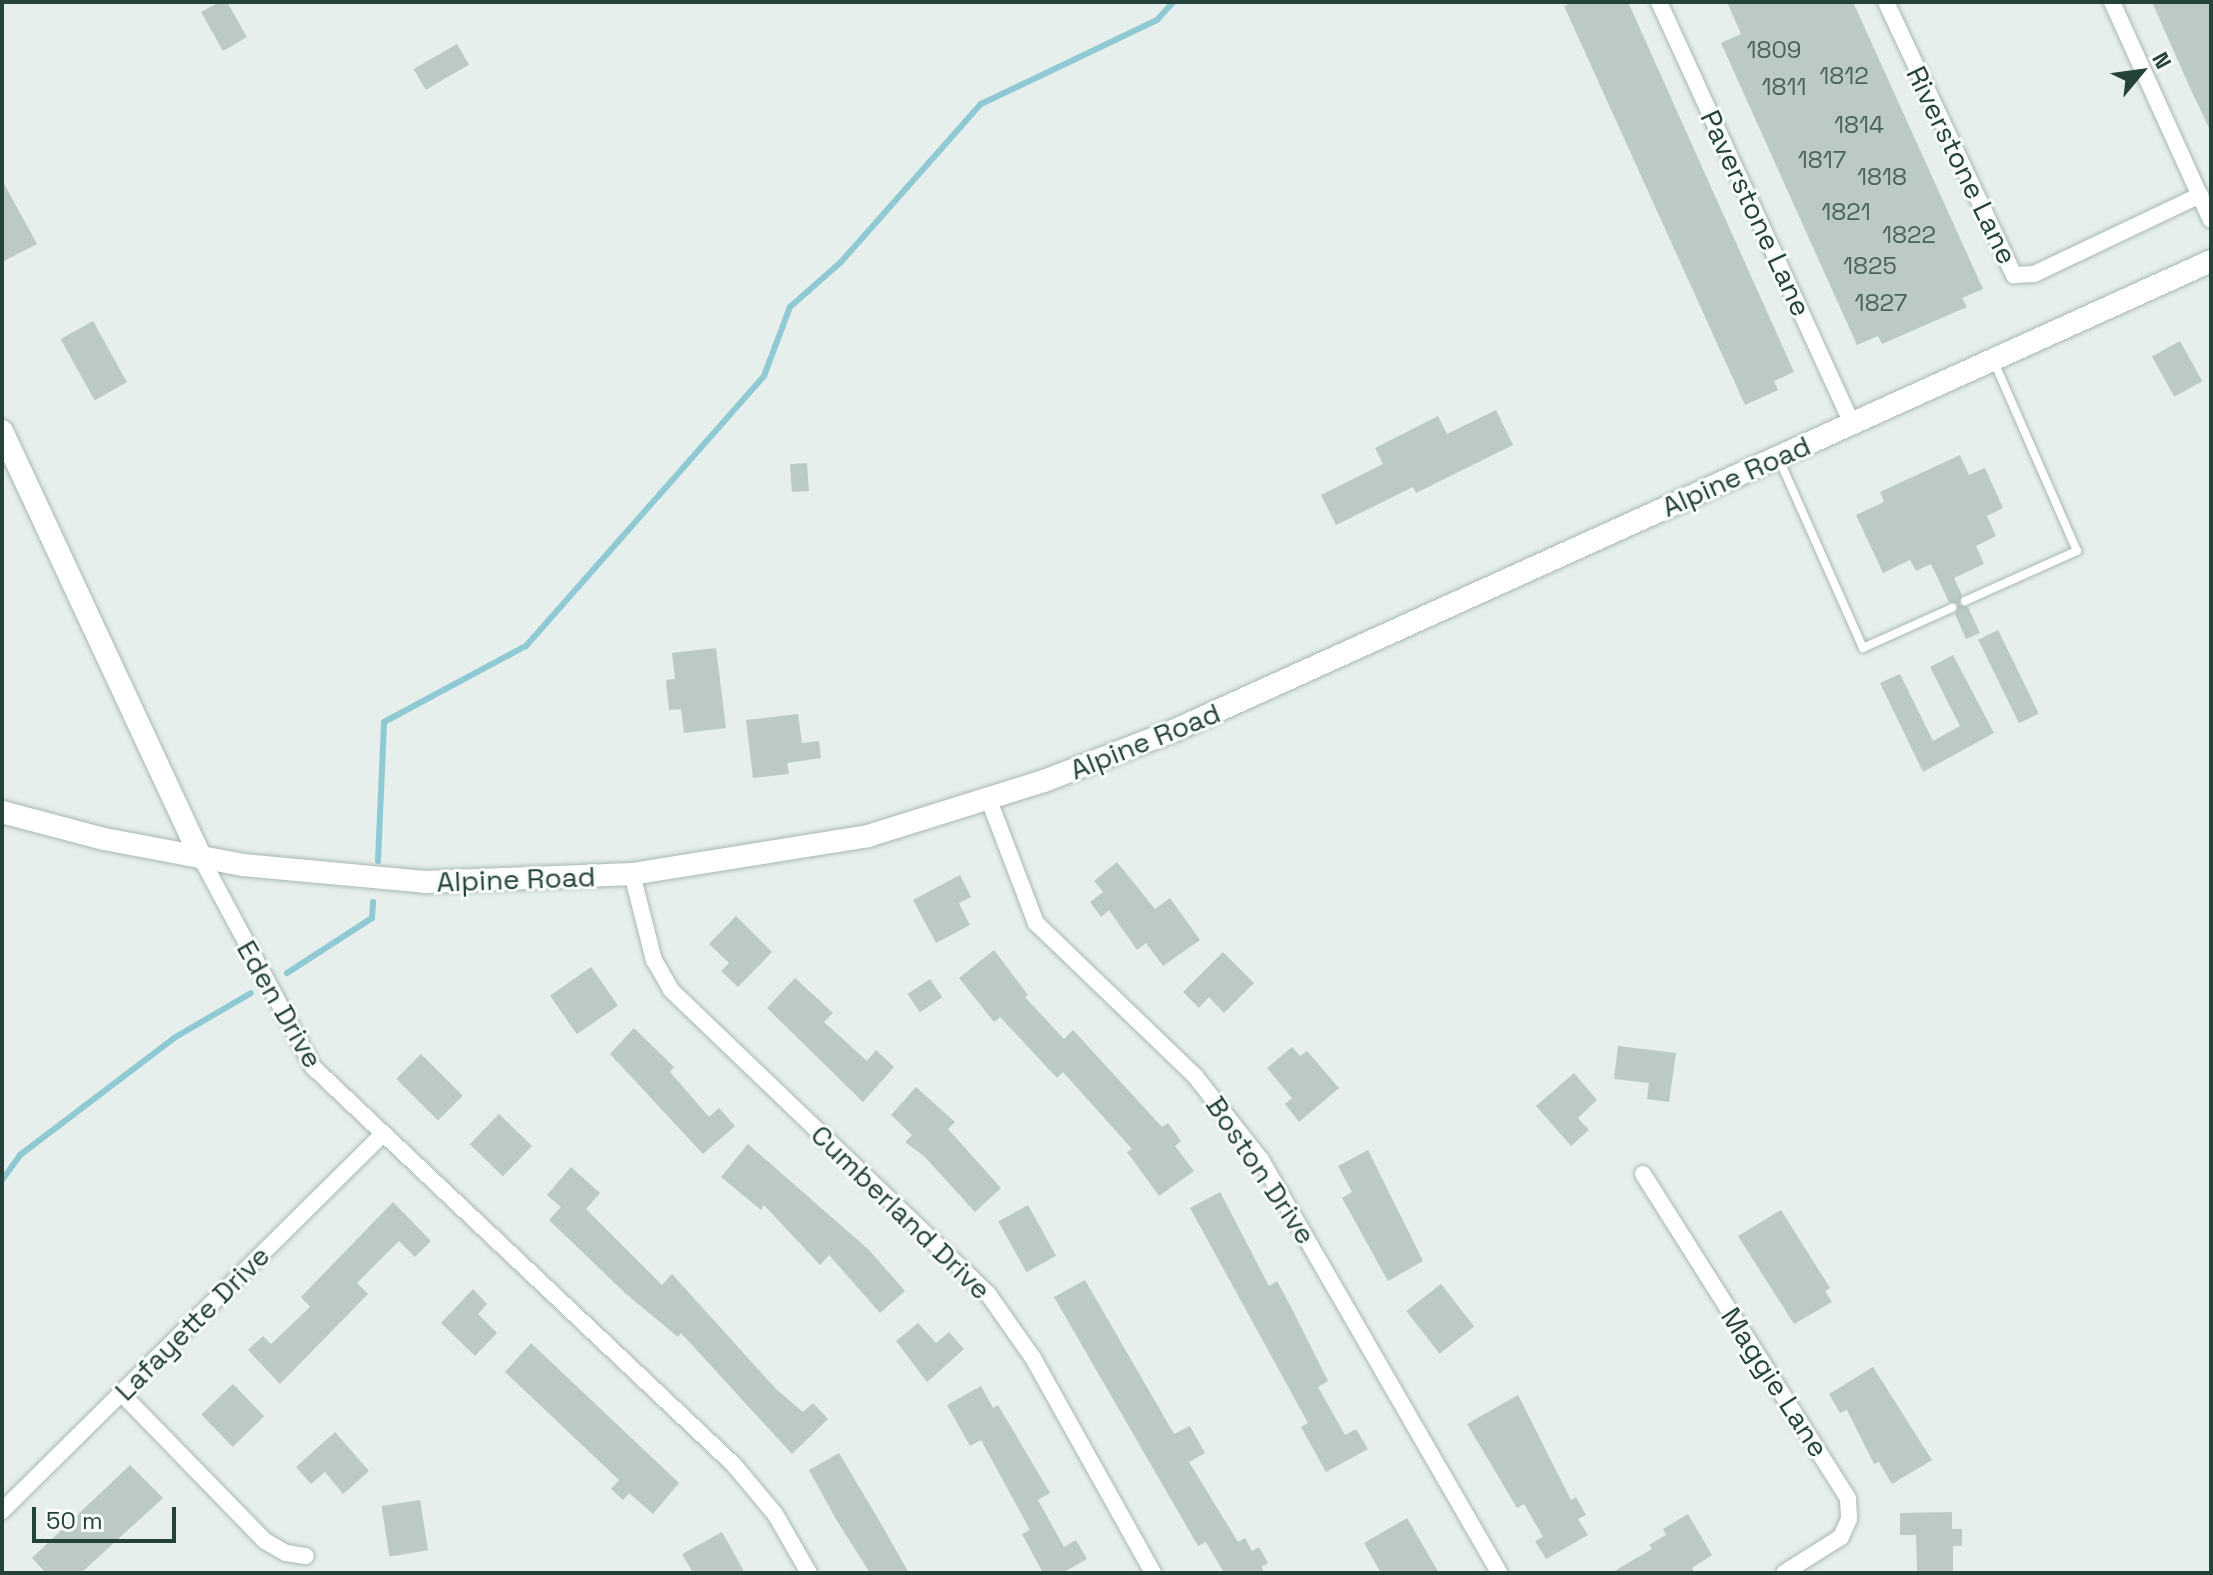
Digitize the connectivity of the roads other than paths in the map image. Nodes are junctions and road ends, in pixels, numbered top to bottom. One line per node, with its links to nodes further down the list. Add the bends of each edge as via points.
1 (1659, 2): 8 (street, Paverstone Lane)
2 (1886, 2): 4 (street, Riverstone Lane, via 2014,275 2034,274)
3 (2112, 2): 4 (street)
4 (2200, 195): 5 (street)
5 (2211, 220)
6 (2211, 261): 7 (main road, Alpine Road)
7 (1993, 359): 8 (main road, Alpine Road); 11 (lane, via 2077,551)
8 (1852, 423): 10 (main road, Alpine Road)
9 (2, 431): 15 (main road, Eden Drive)
10 (1778, 457): 12 (lane, via 1863,648); 13 (main road, Alpine Road, via 1173,731)
11 (1965, 601)
12 (1952, 608)
13 (989, 800): 16 (main road, Alpine Road, via 832,843); 24 (street, Boston Drive, via 1036,923 1195,1076 1261,1160)
14 (2, 812): 15 (main road, Alpine Road)
15 (201, 858): 16 (main road, Alpine Road, via 394,881 469,883); 17 (street, Eden Drive, via 303,1052)
16 (632, 874): 23 (street, Cumberland Drive, via 654,960 671,990 988,1294 1033,1358)
17 (382, 1135): 19 (street, Lafayette Drive); 22 (street, Eden Drive, via 734,1465 775,1514)
18 (1643, 1174): 25 (street, Maggie Lane, via 1848,1498 1849,1519 1841,1537)
19 (121, 1393): 20 (street, Lafayette Drive); 21 (street, via 265,1541 286,1553)
20 (2, 1511)
21 (306, 1556)
22 (809, 1573)
23 (1153, 1573)
24 (1499, 1573)
25 (1784, 1573)

